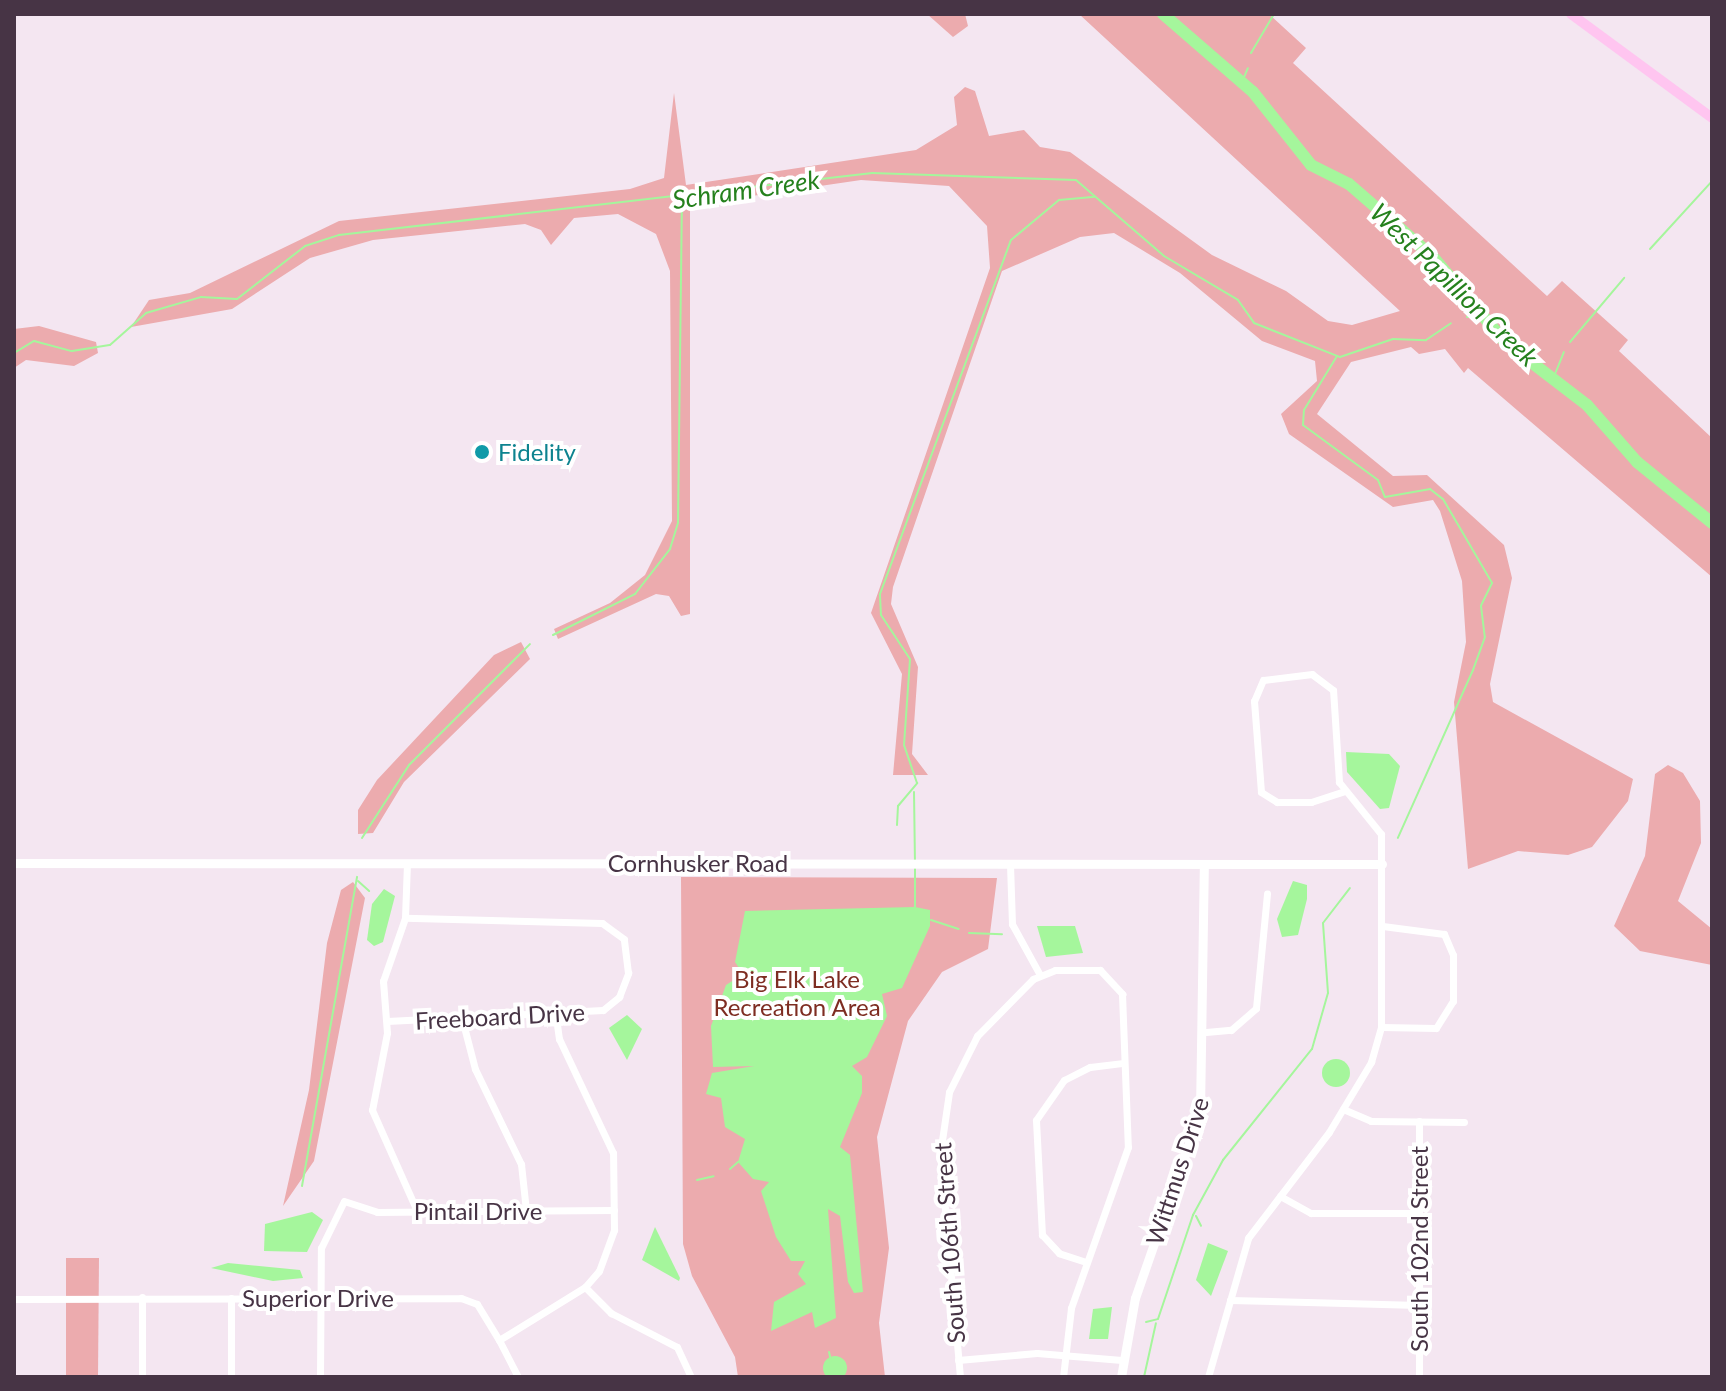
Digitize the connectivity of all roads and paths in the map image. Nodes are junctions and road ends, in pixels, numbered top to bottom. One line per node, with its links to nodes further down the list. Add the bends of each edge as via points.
1 (1571, 14): 2 (main road)
2 (1712, 118)
3 (1345, 791): 3 (street, via 1336,772 1334,697 1325,680 1277,674 1258,686 1254,776 1261,792 1277,802 1311,802); 8 (street, via 1381,834)
4 (14, 863): 5 (street, Cornhusker Road)
5 (407, 863): 6 (street, Cornhusker Road); 10 (street)
6 (1010, 864): 7 (street, Cornhusker Road); 12 (street, via 1012,924)
7 (1204, 864): 8 (street, Cornhusker Road); 17 (street, Wittmus Drive)
8 (1382, 864): 11 (street)
9 (1267, 894): 17 (street, via 1256,1008 1231,1030)
10 (405, 918): 13 (street, Freeboard Drive, via 602,923 620,934 628,973 611,1005); 15 (street, via 383,981)
11 (1383, 926): 16 (street); 16 (street, via 1444,934 1453,977 1445,1022 1427,1030)
12 (1040, 975): 18 (street, via 1100,970 1118,982); 37 (street, South 106th Street, via 977,1036 945,1107 940,1154)
13 (555, 1012): 14 (street, Freeboard Drive); 23 (street, via 559,1039 613,1153)
14 (461, 1015): 15 (street, Freeboard Drive); 25 (street, via 475,1069 521,1164)
15 (387, 1021): 24 (street, via 372,1110)
16 (1381, 1027): 19 (street, via 1371,1062)
17 (1206, 1032): 38 (street, Wittmus Drive, via 1200,1111 1135,1298)
18 (1124, 1063): 27 (street, via 1128,1147); 27 (street, via 1090,1067 1064,1080 1036,1120 1042,1235 1059,1253)
19 (1343, 1109): 20 (street, via 1367,1121); 22 (street)
20 (1419, 1121): 21 (street); 26 (street, South 102nd Street)
21 (1464, 1122)
22 (1280, 1196): 26 (street, via 1311,1213); 33 (street, via 1248,1238)
23 (614, 1210): 25 (street, Pintail Drive); 28 (street, via 609,1250)
24 (417, 1211): 25 (street, Pintail Drive); 30 (street, Pintail Drive, via 377,1212 344,1201 321,1248)
25 (526, 1211)
26 (1419, 1213): 34 (street, South 102nd Street)
27 (1086, 1262): 36 (street)
28 (585, 1287): 35 (street); 43 (street, via 611,1313 677,1347)
29 (142, 1297): 31 (street, Superior Drive); 32 (street, Superior Drive); 39 (street)
30 (320, 1297): 31 (street, Superior Drive); 35 (street, Superior Drive, via 461,1298 477,1304); 41 (street)
31 (231, 1298): 40 (street)
32 (14, 1299)
33 (1230, 1300): 34 (street); 47 (street)
34 (1419, 1305): 48 (street, South 102nd Street)
35 (499, 1340): 42 (street, Superior Drive)
36 (1064, 1355): 37 (street); 38 (street); 45 (street)
37 (958, 1360): 44 (street, South 106th Street)
38 (1122, 1360): 46 (street, Wittmus Drive)
39 (142, 1377)
40 (231, 1377)
41 (320, 1377)
42 (518, 1377)
43 (691, 1377)
44 (960, 1377)
45 (1063, 1377)
46 (1121, 1377)
47 (1208, 1377)
48 (1419, 1377)

